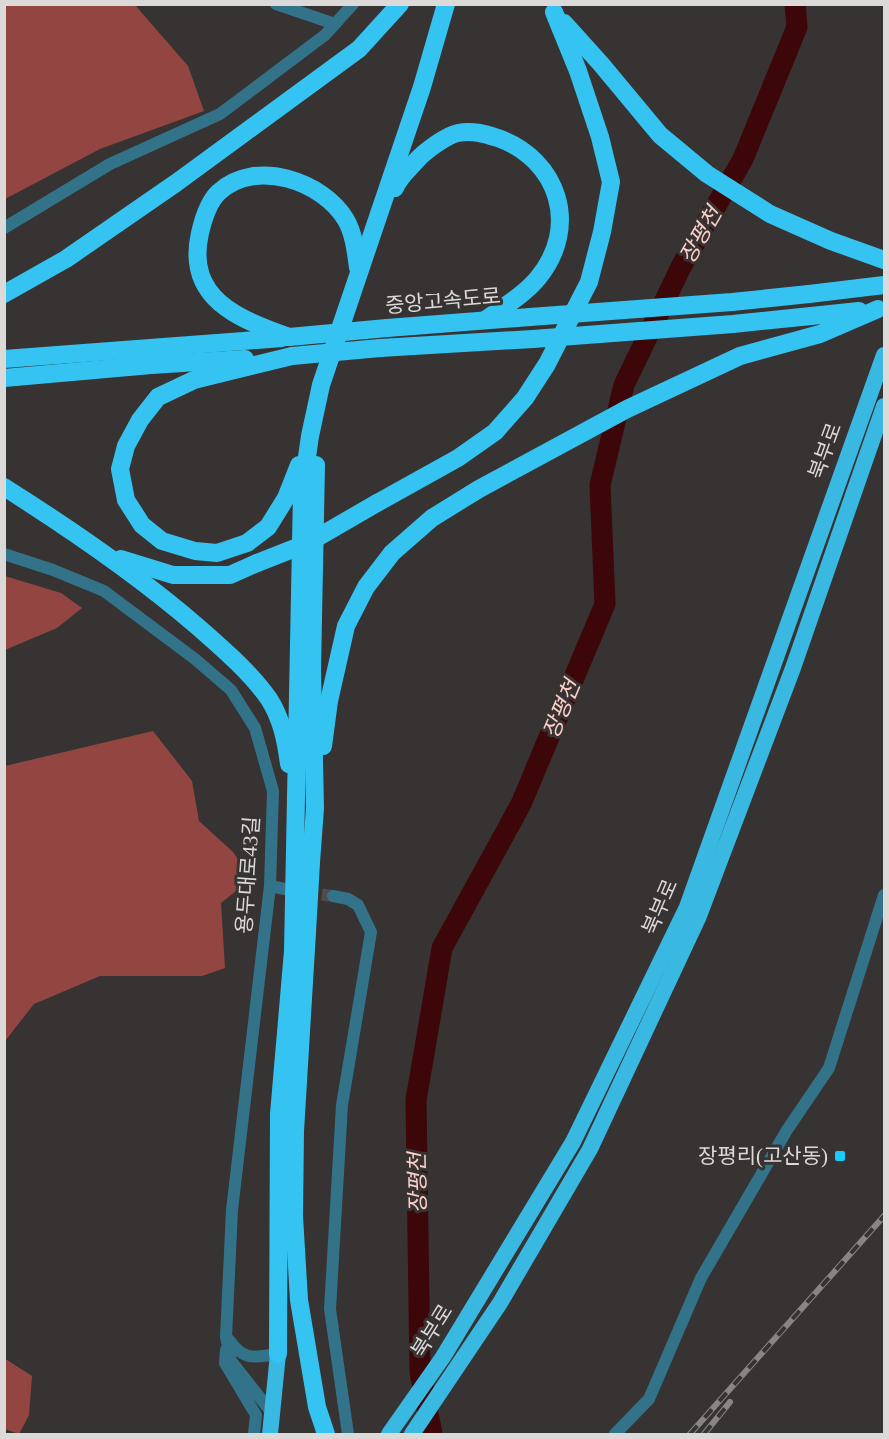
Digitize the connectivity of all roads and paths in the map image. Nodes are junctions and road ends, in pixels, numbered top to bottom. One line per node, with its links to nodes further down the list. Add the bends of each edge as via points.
1 (276, 4): 6 (street)
2 (353, 4): 6 (street)
3 (400, 4): 11 (highway, via 359,49 66,259)
4 (446, 4): 9 (highway, via 380,215)
5 (552, 8): 8 (highway, via 660,135 707,174 770,214); 23 (highway, bridge, via 578,71 611,182 589,282 525,398 495,432 458,458 308,543 230,575 172,575)
6 (335, 24): 7 (street, via 220,114 110,164)
7 (4, 228)
8 (885, 260)
9 (358, 272): 14 (highway, via 356,248 346,220 330,199 306,184 255,176 218,192 203,220 198,242 200,272 211,294 231,313); 20 (highway, via 321,385)
10 (881, 285): 13 (highway, 중앙고속도로, bridge, via 732,302)
11 (4, 294)
12 (881, 308): 16 (highway, 중앙고속도로, bridge, via 734,324); 24 (highway, via 820,334 740,356 627,409 432,518 392,553 366,587 346,626)
13 (485, 320): 14 (highway, 중앙고속도로, bridge); 24 (highway, via 538,278 555,251 561,224 559,201 548,177 528,154 480,132 457,133 424,152 398,180 329,385 315,486)
14 (290, 337): 17 (highway, 중앙고속도로)
15 (885, 355): 36 (highway, 북부로, via 687,907 573,1142 443,1357)
16 (292, 356): 18 (highway, 중앙고속도로); 20 (highway, via 194,380 158,397 126,446 120,469 126,500 142,525 162,541 217,553 247,543 268,527 285,498)
17 (4, 359)
18 (4, 378)
19 (885, 406): 37 (highway, 북부로, via 793,668 699,916 590,1149 500,1303)
20 (310, 436): 24 (highway, via 302,492)
21 (4, 487): 23 (highway)
22 (4, 554): 25 (street, 용두대로43길, via 104,591 231,690 255,728 273,791)
23 (108, 555): 24 (highway, via 231,656 269,700 284,730)
24 (306, 809): 30 (highway, via 279,1114); 34 (highway, bridge, via 311,862 295,1131 294,1216 299,1300 317,1407)
25 (270, 886): 26 (street); 29 (street, 용두대로43길, via 232,1210)
26 (285, 889)
27 (885, 895): 38 (street, via 829,1068 787,1130 701,1278 649,1399)
28 (333, 897): 35 (street, via 358,905 370,932 342,1105 330,1309)
29 (226, 1337): 30 (street, via 237,1352 251,1358); 31 (street, via 231,1361); 32 (street, via 225,1363 256,1415)
30 (278, 1354): 31 (highway)
31 (272, 1413): 33 (highway)
32 (254, 1434)
33 (270, 1434)
34 (326, 1434)
35 (348, 1434)
36 (389, 1434)
37 (412, 1434)
38 (615, 1434)

